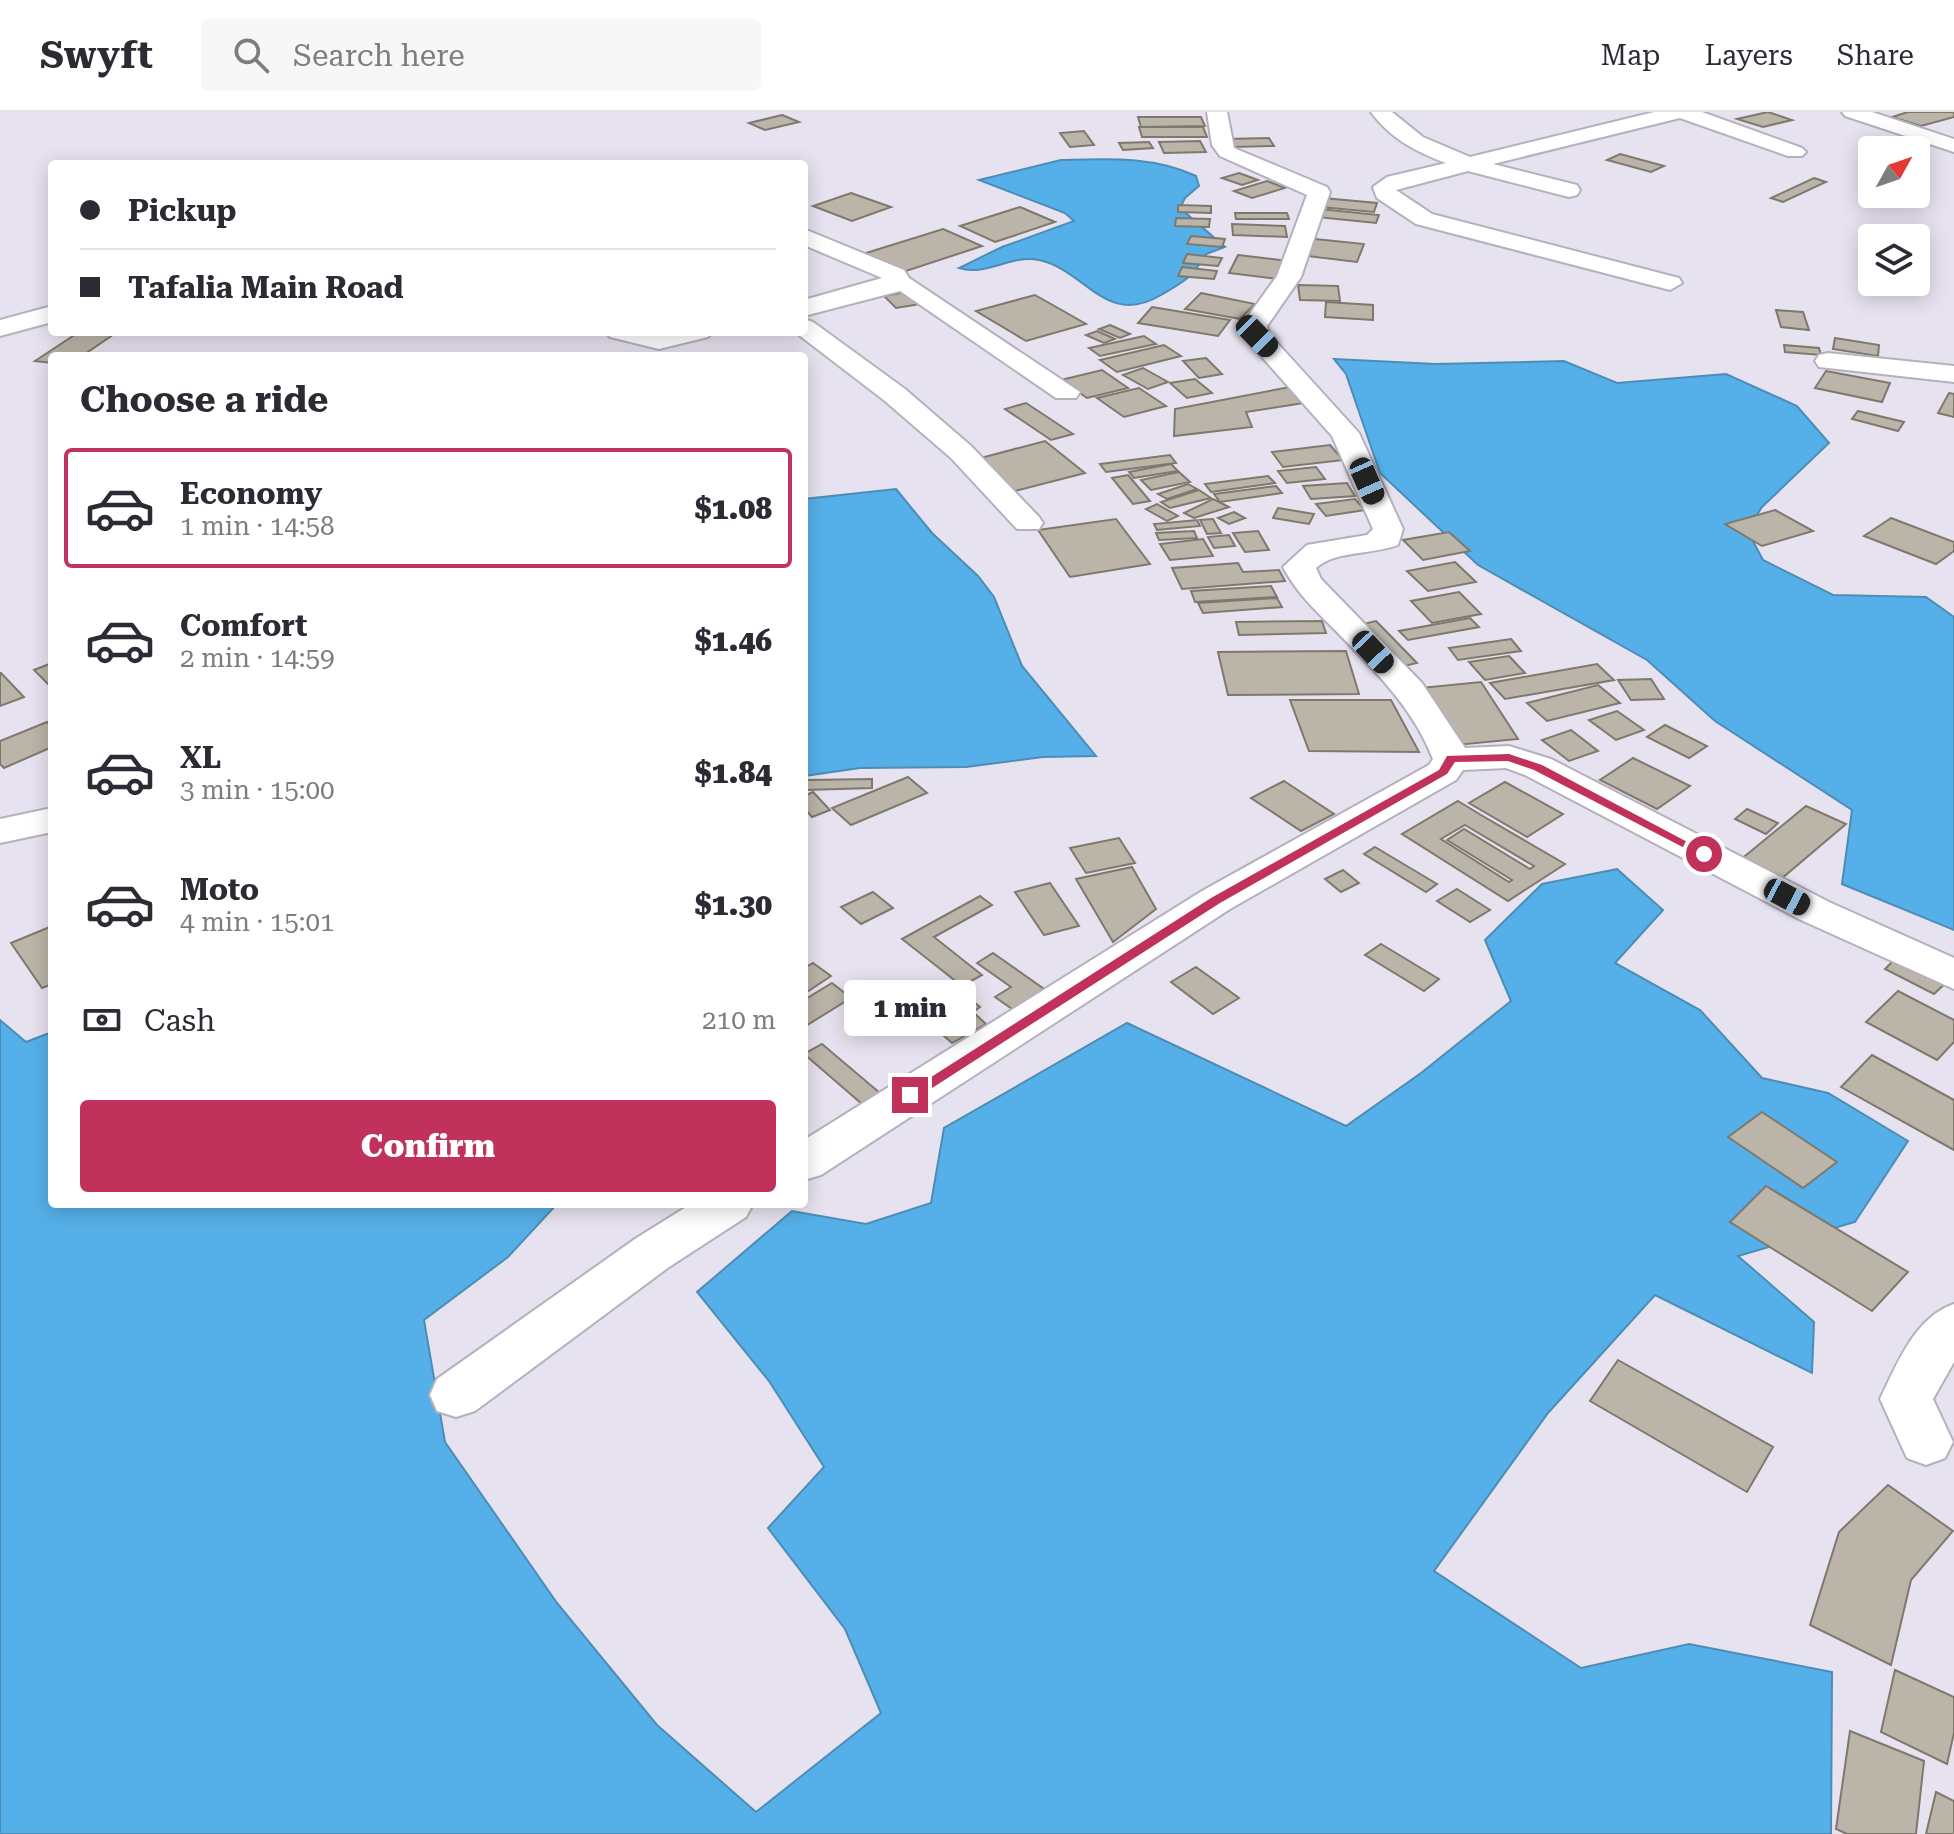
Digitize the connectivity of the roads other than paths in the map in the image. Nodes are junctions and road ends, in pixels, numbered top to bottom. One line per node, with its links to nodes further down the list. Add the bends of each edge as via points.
1 (1217, 112): 23 (street, via 1227,152 1319,192 1289,277 1254,326 1257,336 1345,433 1388,529 1387,538 1374,545 1320,549 1299,567 1307,583 1422,707)
2 (1381, 112): 7 (street, via 1401,134)
3 (1681, 112): 6 (street); 7 (street)
4 (1852, 112): 5 (street)
5 (1954, 146)
6 (1795, 152)
7 (1466, 164): 8 (street); 11 (street, via 1395,182 1384,187 1385,193 1424,219)
8 (1569, 190)
9 (808, 238): 10 (street, via 895,275)
10 (899, 283): 12 (street); 21 (street)
11 (1670, 283)
12 (808, 307)
13 (48, 315): 14 (street)
14 (0, 328)
15 (808, 330): 22 (street, via 961,452)
16 (630, 336): 18 (street)
17 (691, 336): 18 (street)
18 (666, 349)
19 (1828, 361): 20 (street)
20 (1954, 374)
21 (1066, 392)
22 (1028, 523)
23 (1451, 759): 26 (street, via 1509,757 1538,767 1815,911); 27 (street, via 1443,772 1216,900)
24 (48, 821): 25 (street)
25 (0, 831)
26 (1954, 975)
27 (808, 1160)
28 (723, 1208): 30 (street)
29 (1954, 1325): 31 (street, via 1930,1354 1906,1399)
30 (456, 1395)
31 (1926, 1442)

